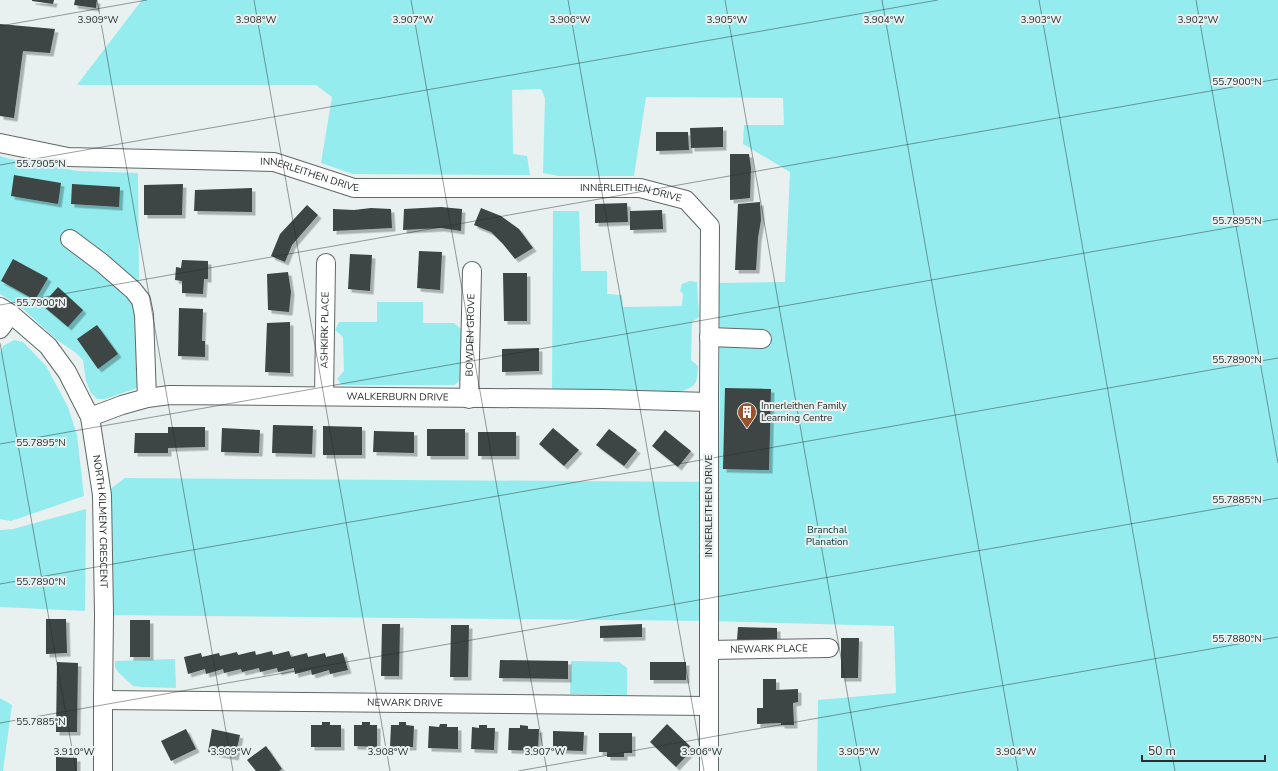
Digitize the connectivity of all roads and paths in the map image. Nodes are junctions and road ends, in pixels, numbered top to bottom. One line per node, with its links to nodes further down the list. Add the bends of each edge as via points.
1 (0, 144): 7 (street, INNERLEITHEN DRIVE, via 68,157 274,162 354,188 640,188 686,200 710,226)
2 (70, 239): 10 (street, via 102,263 141,300 144,315)
3 (326, 263): 9 (street, ASHKIRK PLACE)
4 (472, 271): 11 (street, BOWDEN GROVE)
5 (6, 311): 6 (street); 13 (street, NORTH KILMENY CRESCENT, via 48,346 67,372)
6 (0, 329)
7 (709, 337): 8 (street); 12 (street, INNERLEITHEN DRIVE)
8 (762, 339)
9 (324, 396): 10 (street, WALKERBURN DRIVE, via 170,395); 11 (street, WALKERBURN DRIVE)
10 (147, 398): 13 (street, WALKERBURN DRIVE)
11 (469, 399): 12 (street, WALKERBURN DRIVE)
12 (709, 402): 15 (street, INNERLEITHEN DRIVE)
13 (90, 417): 16 (street, NORTH KILMENY CRESCENT, via 102,495)
14 (829, 648): 15 (street, NEWARK PLACE)
15 (709, 650): 17 (street, INNERLEITHEN DRIVE)
16 (103, 700): 17 (street, NEWARK DRIVE); 18 (street, NORTH KILMENY CRESCENT)
17 (708, 706): 19 (street, INNERLEITHEN DRIVE)
18 (103, 771)
19 (709, 771)

